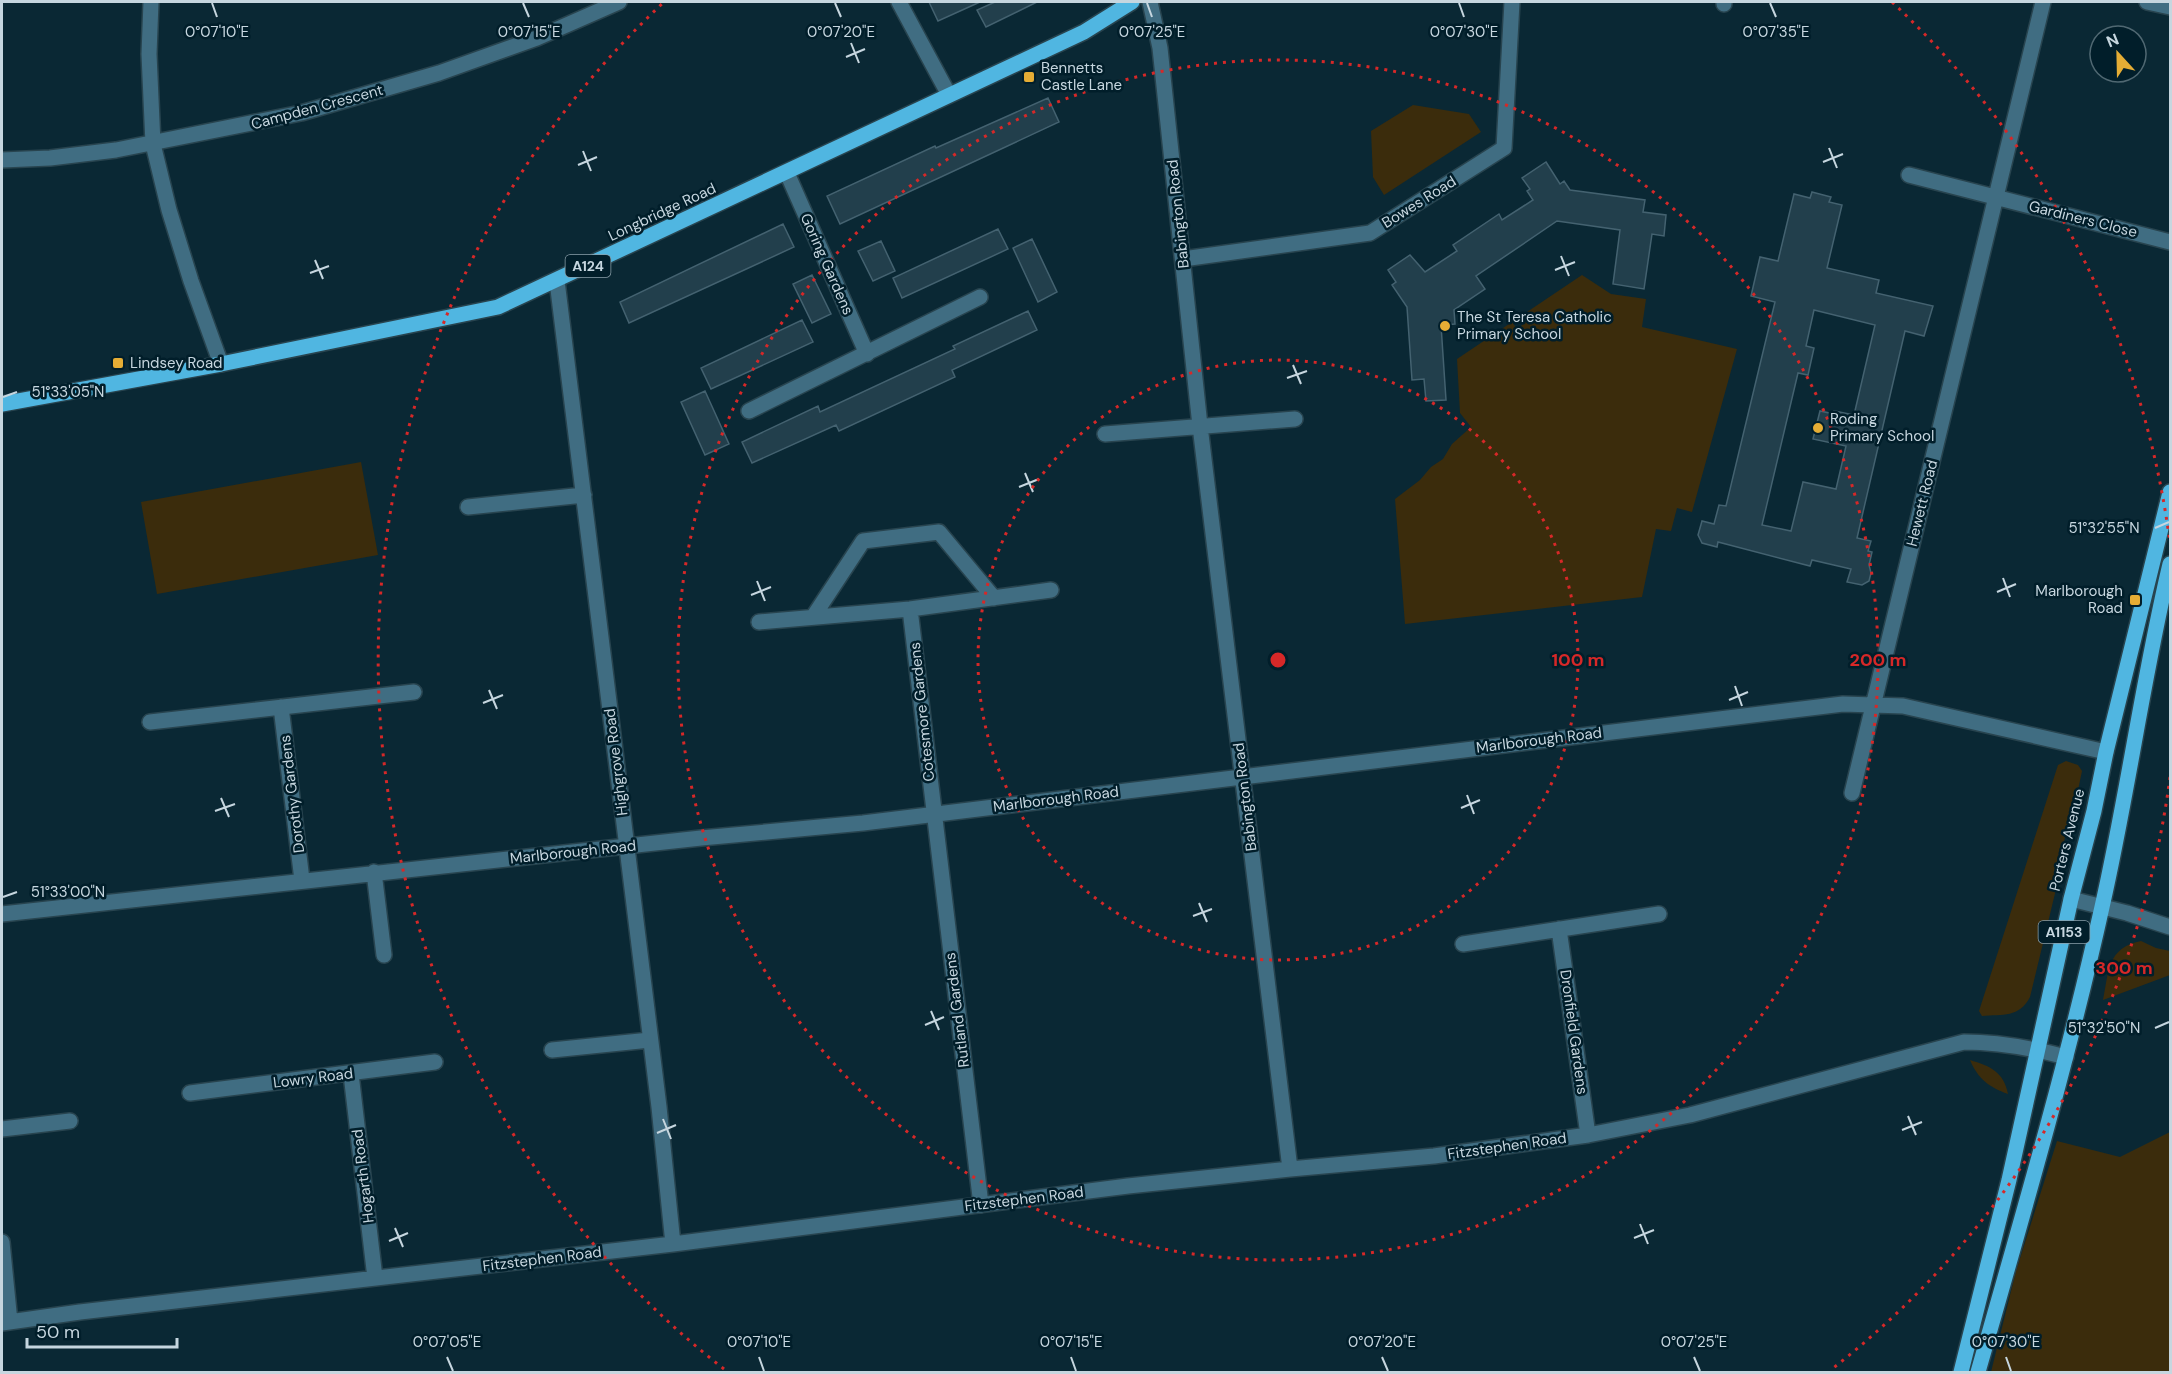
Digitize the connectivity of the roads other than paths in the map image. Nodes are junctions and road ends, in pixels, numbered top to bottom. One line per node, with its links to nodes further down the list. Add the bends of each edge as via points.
1 (151, 2): 11 (street, via 148,54)
2 (619, 2): 11 (street, Campden Crescent, via 537,38 439,73 301,113)
3 (899, 2): 10 (street)
4 (1132, 2): 10 (main road, Longbridge Road / A124, via 1084,32)
5 (1150, 2): 17 (street, Babington Road, via 1160,48)
6 (1512, 2): 17 (street, Bowes Road, via 1504,148 1370,233)
7 (2043, 2): 15 (street, Hewett Road)
8 (2147, 2): 9 (street)
9 (2170, 7)
10 (949, 94): 13 (main road, Longbridge Road / A124)
11 (153, 144): 12 (street, Campden Crescent, via 50,158); 21 (street, via 169,210)
12 (2, 159)
13 (787, 173): 18 (main road, Longbridge Road / A124); 20 (street, Goring Gardens)
14 (1909, 175): 15 (street)
15 (1996, 197): 16 (street, Gardiners Close); 37 (street, Hewett Road)
16 (2170, 242)
17 (1183, 259): 25 (street, Babington Road)
18 (557, 281): 21 (main road, Longbridge Road / A124, via 498,307); 28 (street, Highgrove Road)
19 (980, 297): 20 (street)
20 (867, 354): 23 (street)
21 (221, 364): 22 (main road, Longbridge Road / A124)
22 (2, 404)
23 (749, 411)
24 (1295, 419): 25 (street)
25 (1200, 426): 26 (street); 41 (street, Babington Road)
26 (1105, 434)
27 (2170, 492): 40 (main road, Porters Avenue / A1153)
28 (584, 495): 29 (street); 44 (street, Highgrove Road)
29 (468, 507)
30 (2170, 564): 48 (main road, A1153)
31 (1051, 591): 32 (street)
32 (994, 598): 33 (street); 34 (street, via 939,532 863,541)
33 (910, 609): 34 (street); 43 (street, Cotesmore Gardens)
34 (813, 617): 35 (street)
35 (759, 622)
36 (414, 692): 38 (street)
37 (1874, 704): 40 (street, Marlborough Road, via 1903,706); 41 (street, Marlborough Road, via 1843,704); 42 (street, Hewett Road)
38 (281, 707): 39 (street); 46 (street, Dorothy Gardens)
39 (150, 722)
40 (2106, 752): 47 (main road, Porters Avenue / A1153)
41 (1243, 776): 43 (street, Marlborough Road); 65 (street, Babington Road)
42 (1852, 793)
43 (933, 815): 44 (street, Marlborough Road); 66 (street, Rutland Gardens)
44 (626, 846): 45 (street, Marlborough Road); 55 (street, Highgrove Road)
45 (374, 872): 46 (street, Marlborough Road); 54 (street)
46 (302, 880): 49 (street, Marlborough Road)
47 (2071, 899): 48 (street); 56 (main road, Porters Avenue / A1153)
48 (2103, 907): 51 (street); 58 (main road, A1153)
49 (2, 914)
50 (1659, 914): 52 (street)
51 (2170, 927)
52 (1559, 929): 53 (street); 64 (street, Dronfield Gardens)
53 (1463, 944)
54 (384, 955)
55 (650, 1040): 57 (street); 68 (street, Highgrove Road)
56 (2038, 1049): 58 (street, Fitzstephen Road); 64 (street, Fitzstephen Road, via 1997,1042 1964,1042 1690,1114); 72 (main road, Porters Avenue / A1153)
57 (552, 1050)
58 (2066, 1057): 73 (main road, A1153)
59 (435, 1062): 60 (street, Lowry Road)
60 (351, 1074): 61 (street, Lowry Road); 69 (street, Hogarth Road)
61 (190, 1093)
62 (70, 1121): 63 (street)
63 (2, 1129)
64 (1588, 1135): 65 (street, Fitzstephen Road, via 1434,1156)
65 (1290, 1168): 66 (street, Fitzstephen Road)
66 (981, 1205): 68 (street, Fitzstephen Road)
67 (2, 1242): 70 (street)
68 (673, 1244): 69 (street, Fitzstephen Road)
69 (375, 1278): 70 (street, Fitzstephen Road)
70 (6, 1323)
71 (1955, 1372): 72 (street)
72 (1961, 1372)
73 (1978, 1372)

